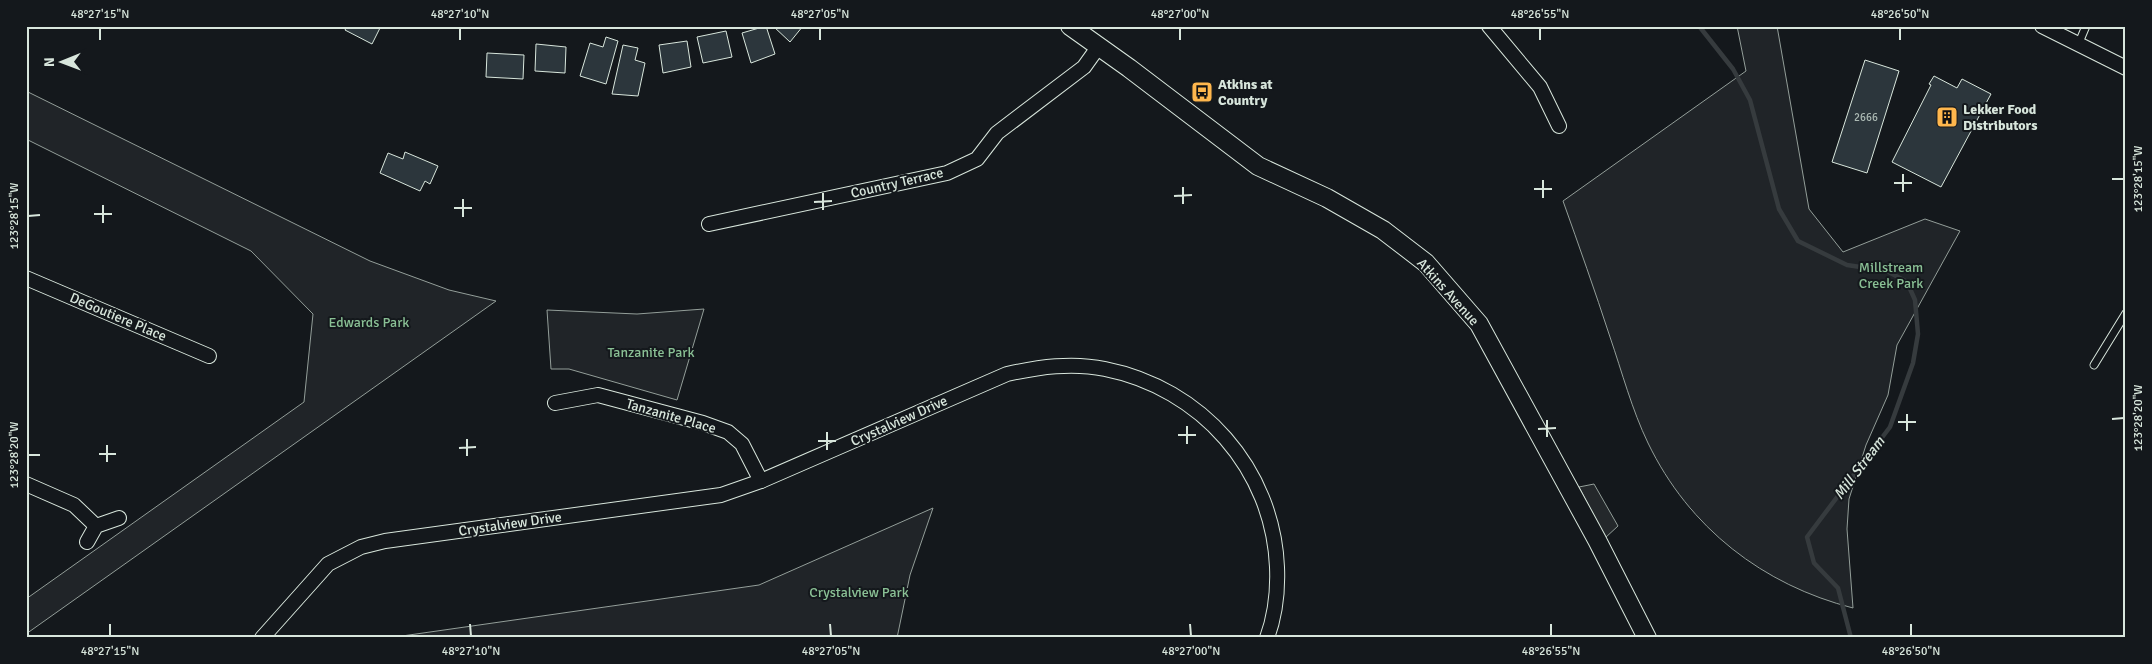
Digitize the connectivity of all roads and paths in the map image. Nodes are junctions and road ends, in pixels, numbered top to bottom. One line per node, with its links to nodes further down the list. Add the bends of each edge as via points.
1 (1070, 26): 6 (street, Atkins Avenue)
2 (1490, 26): 8 (street, via 1540,87)
3 (2042, 26): 5 (street)
4 (2086, 26): 5 (lane)
5 (2078, 45): 7 (street)
6 (1099, 46): 9 (street, Country Terrace, via 1084,67 997,133 977,159 947,173); 22 (street, Atkins Avenue, via 1258,166 1327,198 1383,230 1426,263 1479,324)
7 (2126, 68)
8 (1559, 126)
9 (709, 224)
10 (26, 278): 12 (street, DeGoutiere Place)
11 (2126, 313): 13 (lane)
12 (209, 356)
13 (2094, 365)
14 (555, 403): 15 (street, Tanzanite Place, via 598,395 728,432 742,444)
15 (761, 481): 20 (street, Crystalview Drive, via 720,495 361,547 328,564); 21 (street, Crystalview Drive, via 1007,374 1040,367 1075,366 1104,369 1144,380 1174,395 1207,418 1234,447 1251,472 1266,505 1276,543 1278,589)
16 (26, 484): 18 (street, via 74,505)
17 (120, 518): 18 (street)
18 (96, 526): 19 (street)
19 (87, 542)
20 (262, 638)
21 (1267, 638)
22 (1647, 638)

